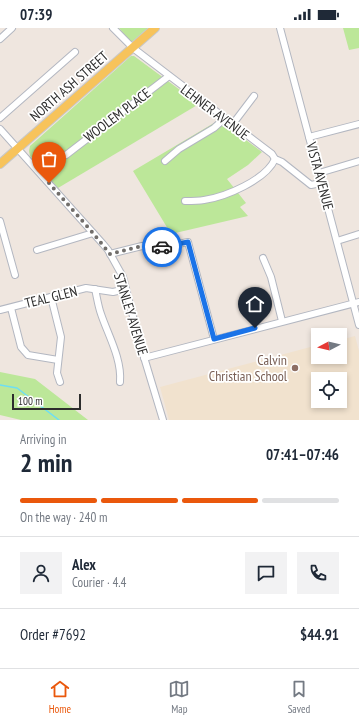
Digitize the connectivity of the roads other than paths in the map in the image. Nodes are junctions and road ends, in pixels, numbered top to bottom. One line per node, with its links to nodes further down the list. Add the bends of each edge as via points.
1 (12, 28): 5 (street)
2 (155, 28): 6 (main road, NORTH ASH STREET)
3 (280, 28): 15 (street, VISTA AVENUE)
4 (114, 29): 6 (street, LEHNER AVENUE)
5 (0, 39)
6 (133, 48): 8 (street, LEHNER AVENUE); 16 (main road, NORTH ASH STREET)
7 (76, 52): 10 (street)
8 (169, 76): 11 (street, LEHNER AVENUE); 17 (street, WOOLEM PLACE)
9 (254, 96): 13 (street)
10 (0, 118)
11 (224, 119): 13 (street, LEHNER AVENUE); 19 (street)
12 (359, 124): 15 (street)
13 (232, 125): 18 (street, LEHNER AVENUE, via 272,154)
14 (0, 129): 16 (street, STANLEY AVENUE)
15 (309, 138): 22 (street, VISTA AVENUE)
16 (18, 149): 21 (main road, NORTH ASH STREET); 26 (street, STANLEY AVENUE)
17 (66, 155)
18 (275, 159): 23 (street, LEHNER AVENUE, via 311,185); 24 (street, via 258,178 238,191 204,200)
19 (165, 161)
20 (359, 162): 22 (street)
21 (0, 164)
22 (319, 173): 23 (street, VISTA AVENUE)
23 (321, 183): 28 (street, VISTA AVENUE)
24 (185, 201)
25 (0, 221): 32 (street)
26 (93, 233): 29 (street); 30 (street, STANLEY AVENUE)
27 (359, 234): 28 (street)
28 (337, 241): 36 (street, VISTA AVENUE)
29 (36, 250)
30 (110, 254): 34 (street, STANLEY AVENUE, via 123,277); 41 (street, via 142,246 158,248 188,242)
31 (263, 258): 39 (street, via 271,277)
32 (15, 275)
33 (95, 289): 34 (street, TEAL GLEN, via 113,292); 35 (street, TEAL GLEN, via 86,288); 45 (street, via 100,312 119,364)
34 (126, 289): 42 (street, STANLEY AVENUE)
35 (51, 297): 37 (street, TEAL GLEN); 43 (street, via 61,337)
36 (356, 303): 39 (street); 40 (street, VISTA AVENUE)
37 (11, 308): 38 (street, TEAL GLEN); 43 (street, via 24,352 28,355)
38 (0, 310)
39 (282, 322): 41 (street)
40 (359, 325)
41 (214, 339): 42 (street)
42 (144, 358): 46 (street, STANLEY AVENUE)
43 (58, 360): 44 (street)
44 (60, 382)
45 (120, 382)
46 (163, 420)

